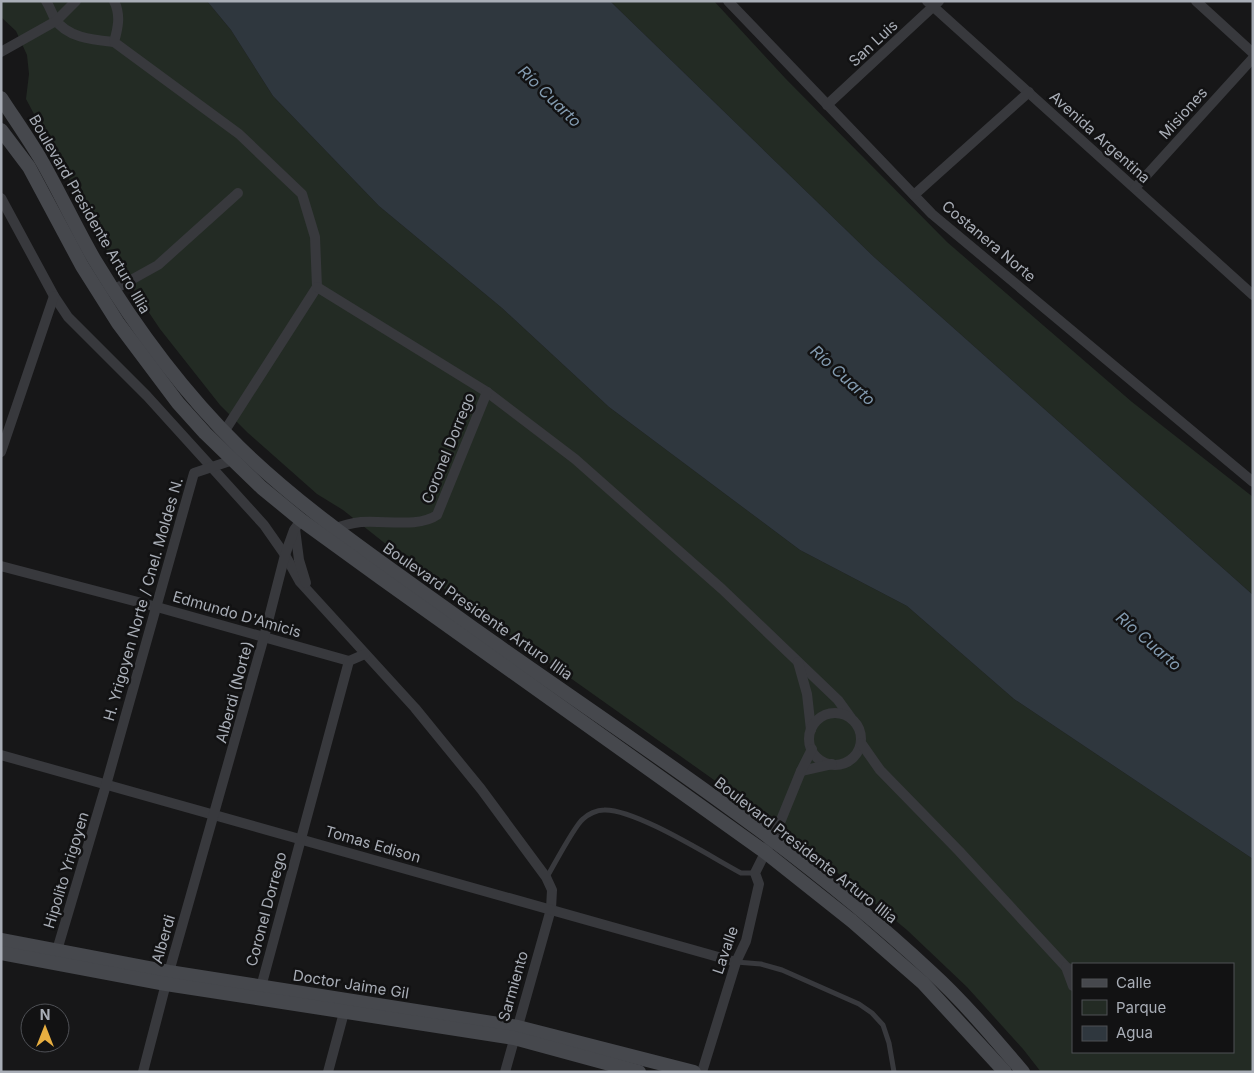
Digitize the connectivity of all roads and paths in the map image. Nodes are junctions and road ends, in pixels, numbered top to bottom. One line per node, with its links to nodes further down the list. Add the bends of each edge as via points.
1 (46, 1): 7 (street)
2 (76, 1): 7 (street)
3 (114, 1): 8 (street, via 119,23)
4 (728, 1): 14 (street, Costanera Norte)
5 (1196, 1): 10 (street)
6 (933, 3): 12 (street, Avenida Argentina); 14 (street, San Luis)
7 (56, 21): 8 (street, via 71,33 90,40); 9 (street)
8 (114, 42): 20 (street, via 239,134 302,194 315,237)
9 (1, 52)
10 (1253, 53)
11 (1253, 58): 16 (street, Misiones)
12 (1028, 92): 16 (street, Avenida Argentina); 18 (street)
13 (1, 98): 21 (main road, Boulevard Presidente Arturo Illia, via 41,160)
14 (827, 105): 18 (street, Costanera Norte)
15 (1, 130): 27 (main road, Boulevard Presidente Arturo Illia, via 29,167 78,259 118,323 178,403)
16 (1135, 188): 22 (street, Avenida Argentina)
17 (238, 193): 21 (street, via 158,265)
18 (914, 195): 29 (street, Costanera Norte, via 932,214)
19 (1, 198): 23 (street)
20 (317, 287): 24 (street); 25 (street)
21 (113, 290): 25 (main road, Boulevard Presidente Arturo Illia, via 155,351)
22 (1253, 295)
23 (54, 296): 26 (street); 28 (street, via 68,317 147,396)
24 (487, 392): 31 (street, Coronel Dorrego, via 438,515 420,522 362,522); 40 (street, via 575,459 722,588)
25 (224, 432): 27 (main road, Boulevard Presidente Arturo Illia)
26 (1, 452)
27 (238, 456): 28 (street, H. Yrigoyen Norte / Cnel. Moldes N.); 30 (main road, Boulevard Presidente Arturo Illia, via 262,488); 31 (main road, Boulevard Presidente Arturo Illia)
28 (211, 468): 33 (street, via 264,525); 36 (street, H. Yrigoyen Norte / Cnel. Moldes N., via 194,474)
29 (1251, 477)
30 (298, 524): 32 (main road, Boulevard Presidente Arturo Illia); 33 (street, Alberdi (Norte)); 35 (street, via 298,560)
31 (334, 529): 32 (street, Coronel Dorrego); 53 (main road, Boulevard Presidente Arturo Illia, via 717,799)
32 (321, 534): 53 (main road, Boulevard Presidente Arturo Illia)
33 (285, 555): 35 (street); 37 (street, Alberdi (Norte))
34 (1, 566): 36 (street, Edmundo D'Amicis)
35 (308, 591): 38 (street)
36 (157, 607): 37 (street, Edmundo D'Amicis); 50 (street, H. Yrigoyen Norte / Cnel. Moldes N.)
37 (264, 637): 39 (street, Edmundo D'Amicis); 51 (street, Alberdi (Norte))
38 (365, 654): 39 (street); 55 (street, via 415,708 481,789)
39 (348, 661): 52 (street, Coronel Dorrego)
40 (798, 661): 41 (street, via 838,700); 42 (street, via 807,694)
41 (851, 718): 42 (street, via 844,714 828,714 820,717); 43 (street, via 860,729)
42 (811, 730): 44 (street)
43 (861, 743): 46 (street); 48 (street)
44 (812, 749): 47 (street, via 824,762); 49 (street, Lavalle)
45 (1, 755): 50 (street, Tomas Edison)
46 (856, 755): 47 (street, via 841,764); 48 (street)
47 (832, 764): 49 (street)
48 (880, 770): 61 (street)
49 (801, 771): 53 (street, Lavalle)
50 (106, 786): 51 (street, Tomas Edison); 59 (street, Hipolito Yrigoyen)
51 (215, 815): 52 (street, Tomas Edison); 62 (street, Alberdi)
52 (300, 839): 56 (street, Tomas Edison); 64 (street, Coronel Dorrego)
53 (768, 846): 54 (street, Lavalle); 74 (main road, Boulevard Presidente Arturo Illia, via 923,983); 75 (main road, Boulevard Presidente Arturo Illia, via 861,910 932,973)
54 (755, 872): 55 (lane, via 741,873 657,827 621,812 602,810 581,820); 60 (street, Lavalle, via 758,884 756,900 746,941)
55 (546, 877): 56 (street, Sarmiento, via 552,890)
56 (551, 909): 60 (street, Tomas Edison); 66 (street, Sarmiento)
57 (1, 940): 59 (main road, Doctor Jaime Gil)
58 (1, 953): 59 (main road, Doctor Jaime Gil)
59 (56, 957): 62 (main road, Doctor Jaime Gil)
60 (736, 962): 72 (street, Lavalle); 73 (lane, via 782,970 859,1004 872,1013 884,1025)
61 (1069, 969): 63 (street)
62 (168, 978): 64 (main road, Doctor Jaime Gil); 65 (main road, Doctor Jaime Gil); 67 (street, Alberdi)
63 (1072, 982)
64 (261, 987): 65 (main road, Doctor Jaime Gil)
65 (346, 1005): 66 (main road, Doctor Jaime Gil); 68 (street)
66 (516, 1032): 69 (street, Sarmiento); 70 (main road, Doctor Jaime Gil); 71 (main road, Doctor Jaime Gil)
67 (143, 1072)
68 (328, 1072)
69 (506, 1072)
70 (639, 1072)
71 (694, 1072)
72 (702, 1072)
73 (894, 1072)
74 (1005, 1072)
75 (1023, 1072)

